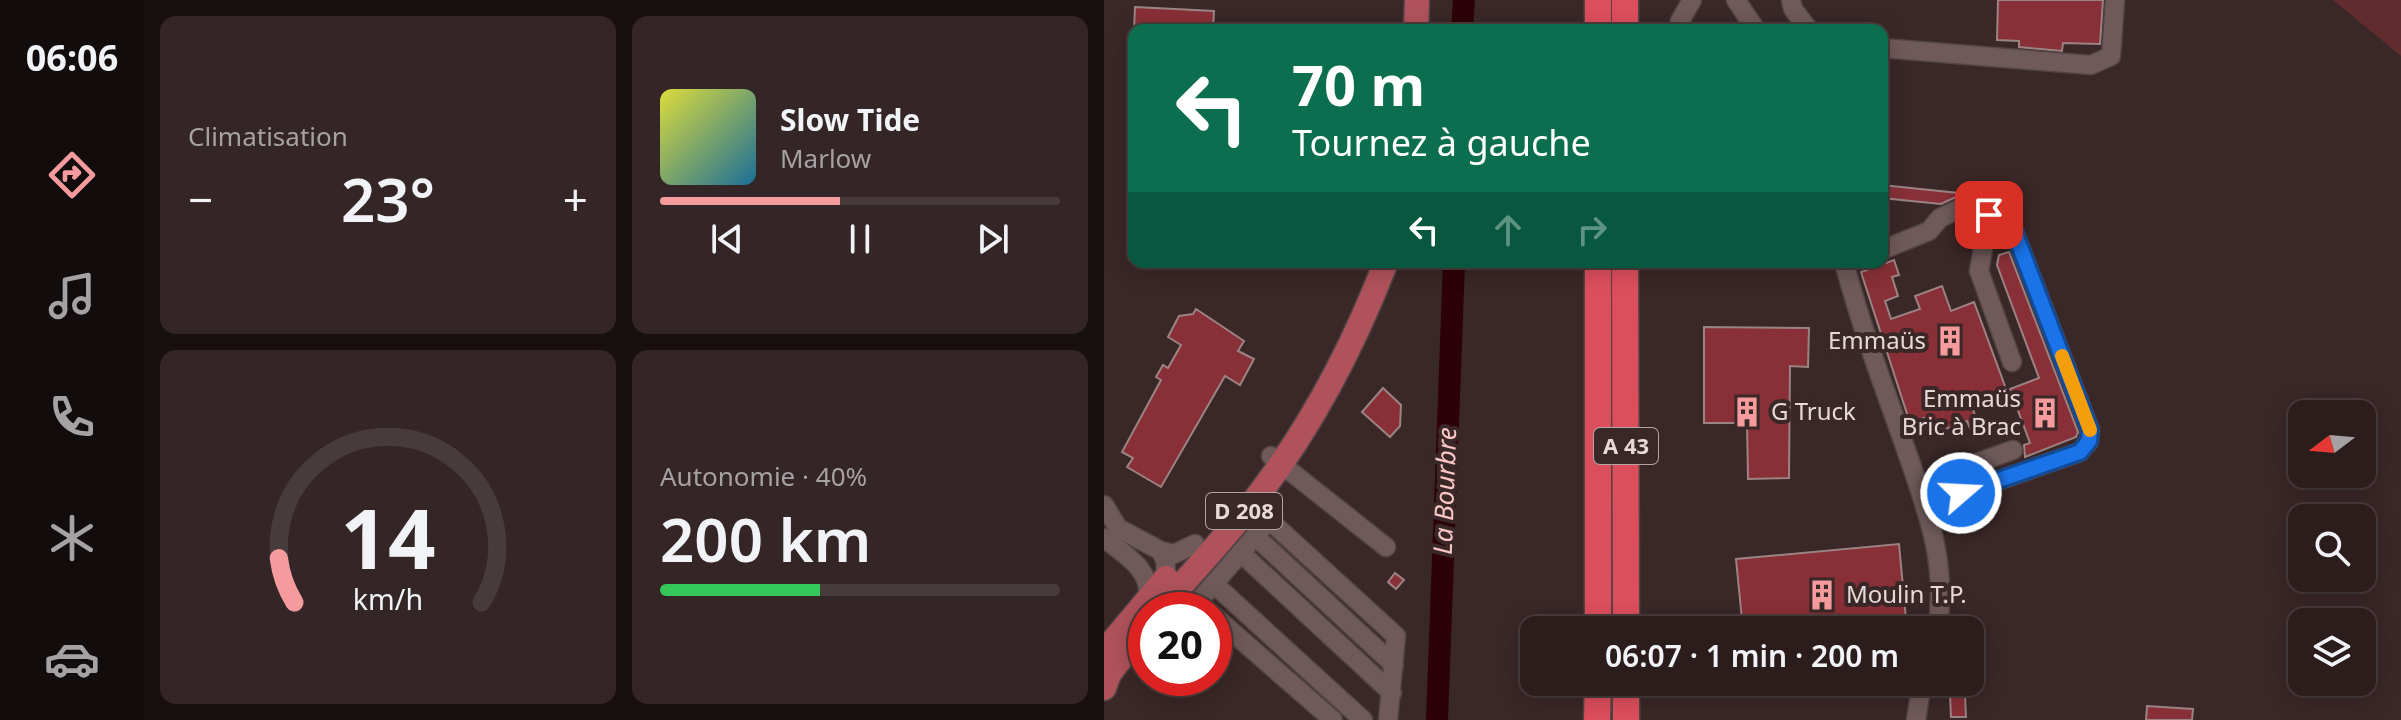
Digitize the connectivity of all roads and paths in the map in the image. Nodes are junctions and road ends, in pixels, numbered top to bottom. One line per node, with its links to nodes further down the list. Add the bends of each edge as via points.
1 (1417, 0): 8 (main road)
2 (1598, 0): 9 (highway)
3 (1625, 0): 10 (highway)
4 (1692, 0): 11 (street)
5 (1736, 0): 12 (street)
6 (1791, 0): 13 (street)
7 (2115, 0): 14 (street, via 2111,56 2091,65)
8 (1416, 24)
9 (1598, 24)
10 (1625, 24)
11 (1680, 24)
12 (1752, 24)
13 (1805, 24)
14 (1888, 48)
15 (1989, 215): 16 (street, via 1963,207 1940,218 1929,231); 21 (street, via 1979,271); 24 (street, via 2012,226 2090,430 2089,441 2080,452)
16 (1888, 248)
17 (1383, 268): 23 (main road, D 208, via 1316,404)
18 (1598, 268): 36 (highway, A 43)
19 (1625, 268): 37 (highway, A 43)
20 (1846, 268): 26 (street)
21 (2012, 362)
22 (2013, 450): 24 (street, via 1971,465)
23 (1276, 459): 28 (street); 31 (main road, D 208)
24 (1961, 493): 26 (street)
25 (1104, 505): 27 (street)
26 (1925, 506): 38 (street, via 1939,553)
27 (1109, 533): 29 (street); 32 (street)
28 (1386, 547)
29 (1161, 551): 31 (street); 32 (street)
30 (1241, 553): 31 (street); 43 (street); 43 (street, via 1255,536 1394,665)
31 (1208, 564): 32 (main road, D 208); 34 (main road, D 208); 35 (street); 48 (street)
32 (1155, 575): 33 (main road, D 208)
33 (1155, 592)
34 (1173, 592)
35 (1201, 592)
36 (1598, 616)
37 (1626, 616)
38 (1940, 616)
39 (1232, 632): 47 (street)
40 (1128, 641): 42 (main road, D 208)
41 (1128, 646): 42 (main road, D 208)
42 (1105, 671)
43 (1392, 693): 49 (street)
44 (1598, 696): 50 (highway)
45 (1626, 696): 51 (highway)
46 (1920, 696): 52 (street)
47 (1333, 720)
48 (1363, 720)
49 (1388, 720)
50 (1597, 720)
51 (1626, 720)
52 (1916, 720)

